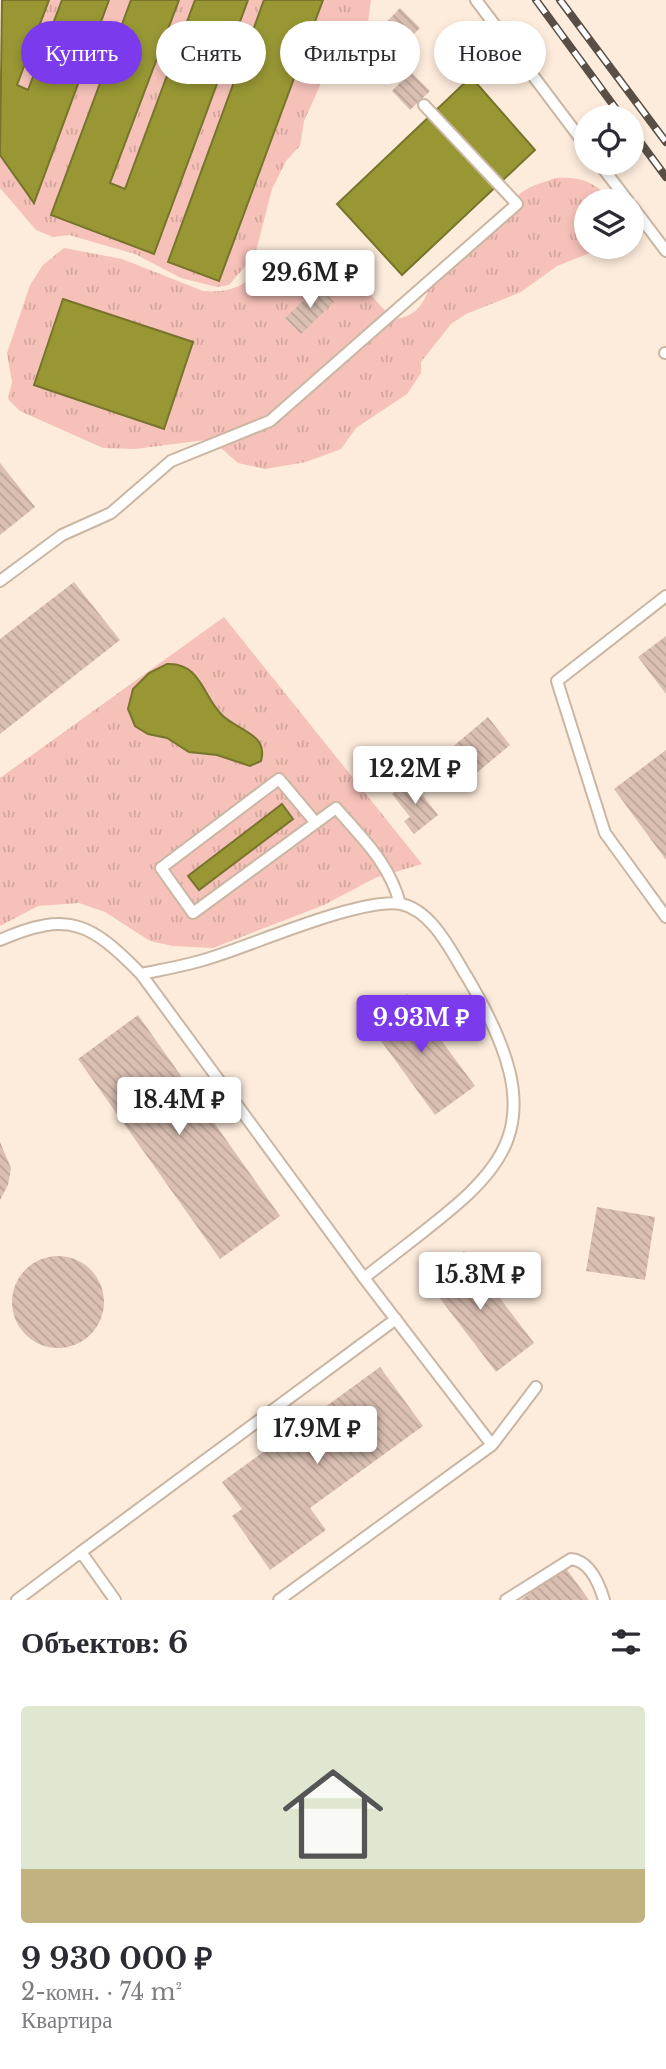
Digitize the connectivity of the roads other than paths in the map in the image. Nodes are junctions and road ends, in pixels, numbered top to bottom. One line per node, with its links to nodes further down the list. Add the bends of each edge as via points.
1 (476, 0): 3 (lane)
2 (425, 105): 8 (lane, via 517,204 270,421 170,461 111,513 62,535)
3 (574, 130)
4 (608, 175): 5 (lane)
5 (619, 189)
6 (644, 222): 7 (lane)
7 (666, 251)
8 (0, 581)
9 (666, 596): 12 (lane, via 557,681 605,833)
10 (316, 823): 10 (lane, via 193,912 161,868 279,779); 11 (lane, via 336,808 380,858)
11 (400, 904): 14 (lane, via 329,916 209,959); 15 (lane, via 426,918 490,1016 511,1072 515,1116 498,1163 474,1191)
12 (666, 916)
13 (0, 940): 14 (lane, via 54,922 75,926 107,939)
14 (141, 974): 15 (lane)
15 (363, 1278): 16 (lane)
16 (396, 1319): 18 (lane); 19 (lane)
17 (536, 1387): 18 (lane)
18 (492, 1445): 22 (lane)
19 (81, 1552): 20 (lane); 21 (lane)
20 (17, 1600)
21 (116, 1600)
22 (279, 1600)
23 (506, 1600): 24 (lane, via 571,1559 585,1564)
24 (604, 1600)

